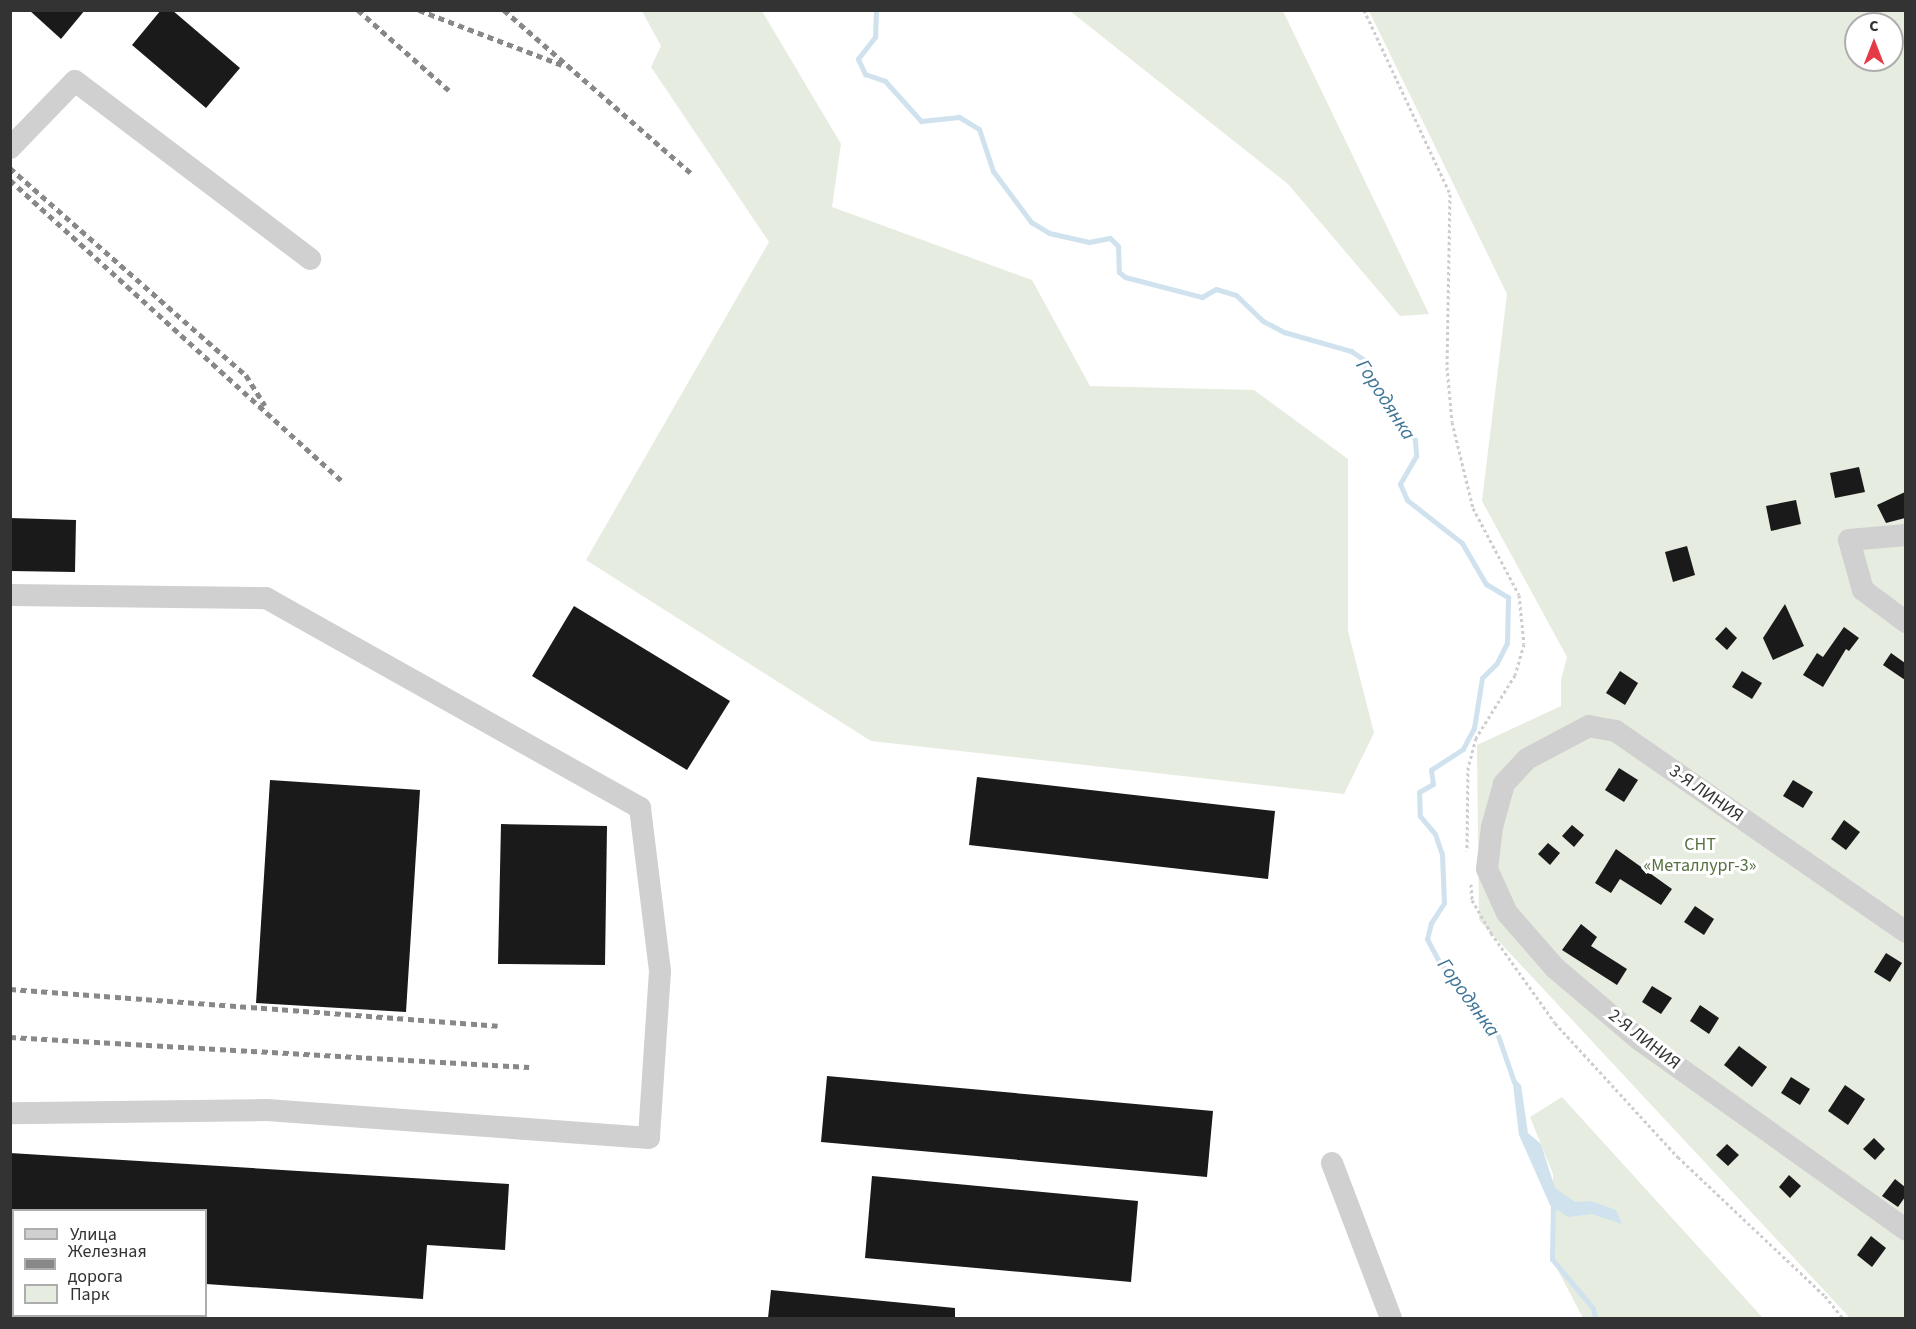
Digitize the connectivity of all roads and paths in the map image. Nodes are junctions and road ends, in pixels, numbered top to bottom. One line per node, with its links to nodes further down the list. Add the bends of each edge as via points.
1 (1364, 10): 8 (path, via 1450,194 1447,367 1452,422 1473,508 1519,595 1524,645 1515,675 1476,738 1468,767)
2 (10, 148): 3 (lane, via 75,81)
3 (310, 259)
4 (1905, 535): 6 (lane, via 1849,540 1863,590)
5 (10, 595): 11 (lane, via 266,598 640,808 660,971 650,1138 267,1110)
6 (1905, 622)
7 (1504, 784): 10 (lane, 3-Я ЛИНИЯ, via 1527,759 1589,726 1616,731); 13 (lane, 2-Я ЛИНИЯ, via 1492,827 1487,869 1508,913 1555,968 1640,1040)
8 (1468, 857)
9 (1470, 879): 15 (path, via 1472,900 1555,1023 1678,1157)
10 (1905, 932)
11 (10, 1113)
12 (1332, 1163): 14 (lane)
13 (1905, 1230)
14 (1391, 1318)
15 (1843, 1318)

